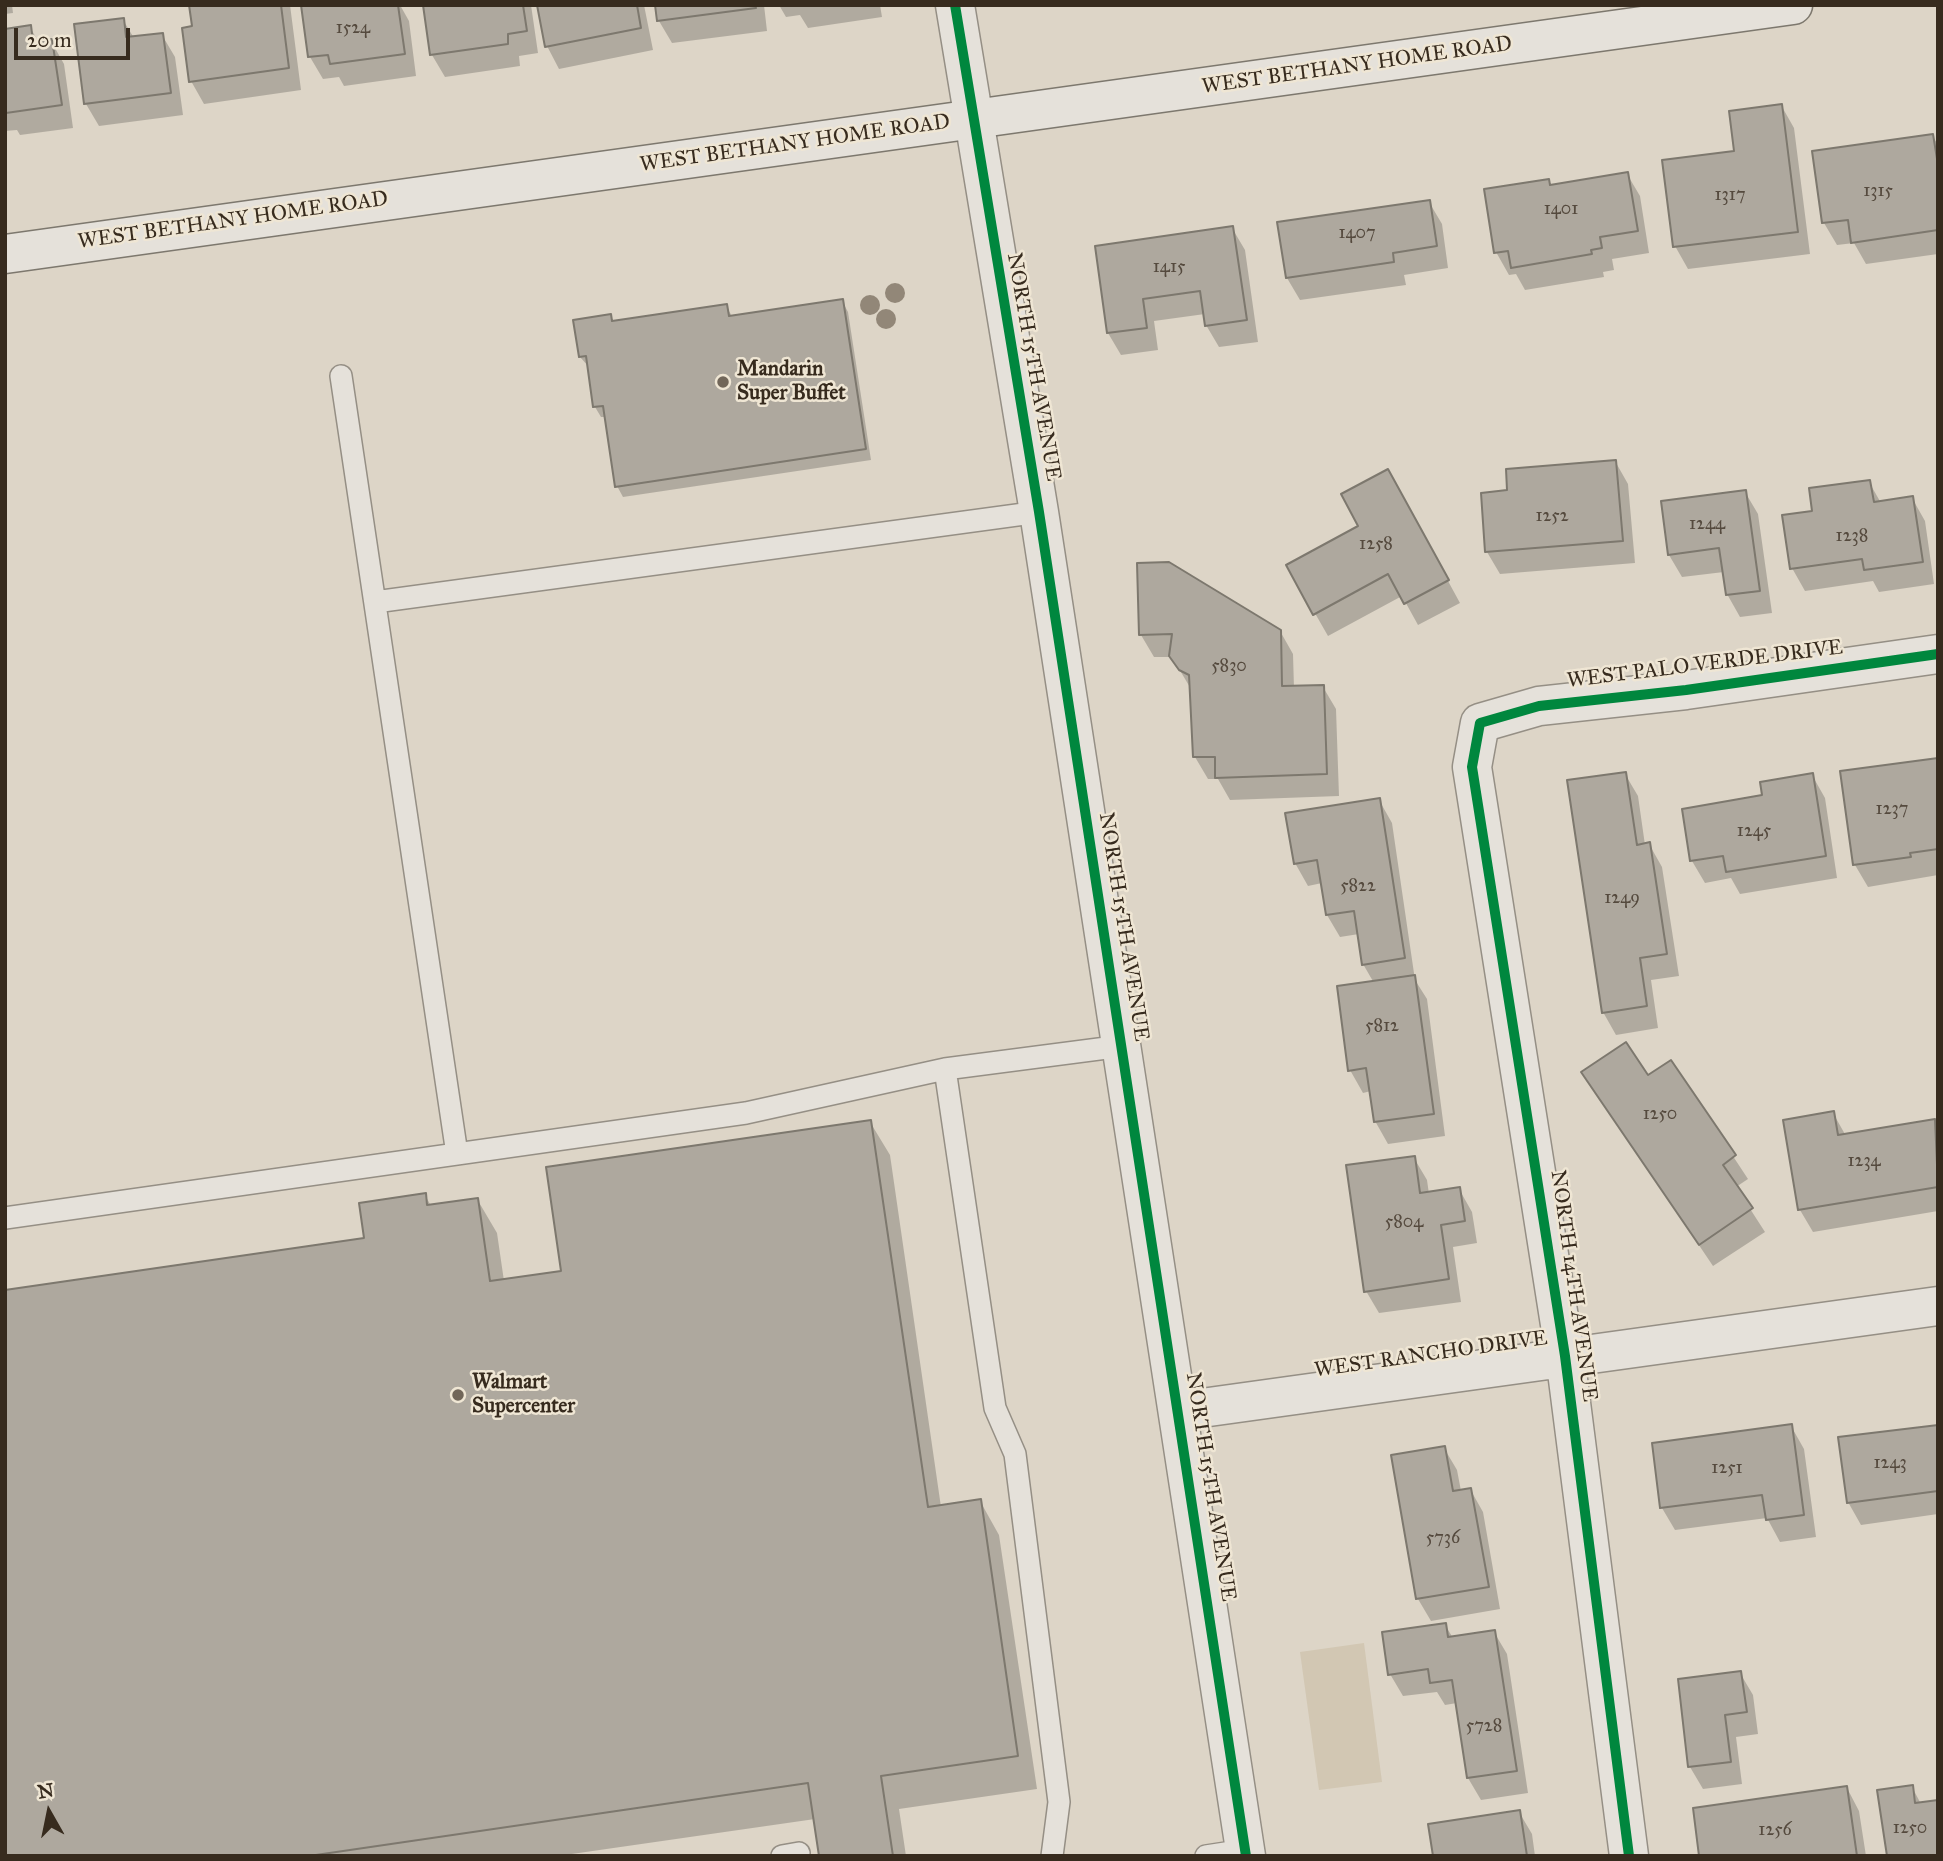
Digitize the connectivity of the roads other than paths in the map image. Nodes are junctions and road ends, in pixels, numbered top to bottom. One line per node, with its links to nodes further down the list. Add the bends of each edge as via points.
1 (955, 5): 3 (street, NORTH 15TH AVENUE)
2 (1793, 5): 3 (street, WEST BETHANY HOME ROAD)
3 (971, 120): 4 (street, WEST BETHANY HOME ROAD); 6 (street, NORTH 15TH AVENUE)
4 (5, 254)
5 (341, 376): 7 (lane)
6 (1039, 512): 7 (lane); 10 (street, NORTH 15TH AVENUE)
7 (375, 602): 12 (lane)
8 (1938, 654): 9 (street, WEST PALO VERDE DRIVE, via 1539,706)
9 (1480, 723): 15 (street, NORTH 14TH AVENUE, via 1472,767)
10 (1122, 1046): 11 (lane); 16 (street, NORTH 15TH AVENUE)
11 (946, 1069): 12 (lane, via 746,1114); 18 (lane, via 995,1408 1015,1454 1059,1802)
12 (457, 1154): 13 (lane)
13 (5, 1218)
14 (1938, 1306): 15 (street, WEST RANCHO DRIVE)
15 (1564, 1356): 16 (street, WEST RANCHO DRIVE); 20 (street, NORTH 14TH AVENUE)
16 (1180, 1411): 17 (street, NORTH 15TH AVENUE)
17 (1246, 1853): 19 (lane)
18 (1052, 1856)
19 (1206, 1856)
20 (1629, 1856)

